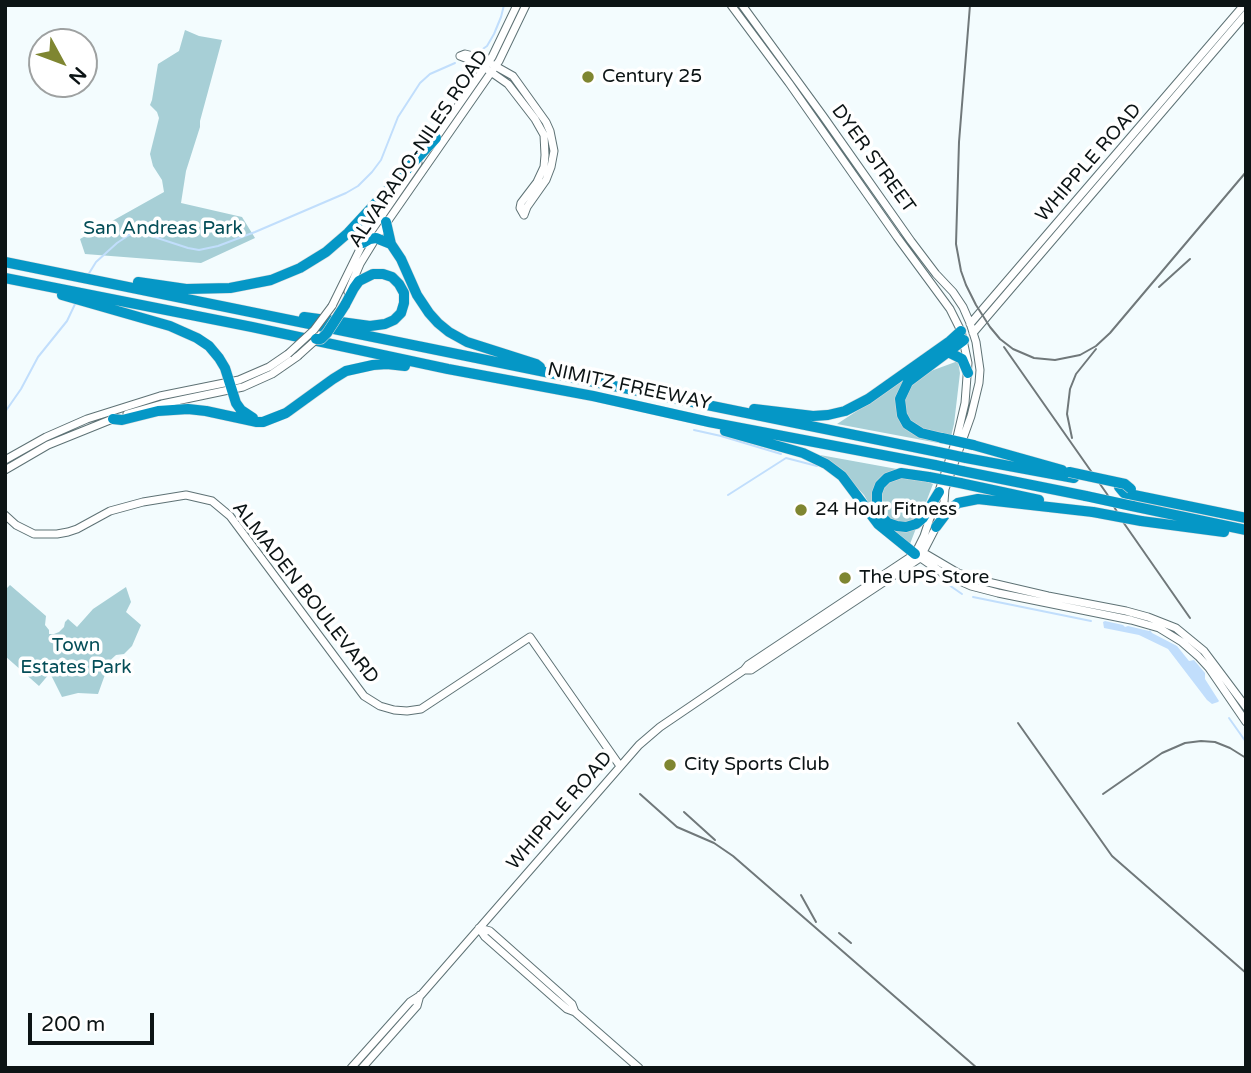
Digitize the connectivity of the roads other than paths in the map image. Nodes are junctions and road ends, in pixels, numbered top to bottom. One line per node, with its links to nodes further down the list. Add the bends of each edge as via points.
1 (517, 5): 7 (main road, ALVARADO-NILES ROAD)
2 (526, 5): 7 (main road, ALVARADO-NILES ROAD, via 506,50)
3 (1244, 5): 20 (main road, WHIPPLE ROAD)
4 (732, 6): 5 (main road); 22 (main road, DYER STREET, via 950,309)
5 (744, 8): 20 (main road, DYER STREET, via 928,264 953,292)
6 (1246, 14): 21 (main road, WHIPPLE ROAD)
7 (490, 67): 7 (main road, via 535,119 545,141 544,167 521,203 524,215 549,173 552,141 546,122 513,76); 8 (main road, ALVARADO-NILES ROAD); 8 (main road, via 467,59 474,67); 10 (main road, ALVARADO-NILES ROAD)
8 (474, 82): 9 (main road, ALVARADO-NILES ROAD)
9 (436, 138): 12 (main road, ALVARADO-NILES ROAD); 17 (highway, via 341,240 281,276 241,287)
10 (386, 222): 11 (main road, ALVARADO-NILES ROAD); 13 (highway)
11 (376, 238): 12 (highway); 13 (highway); 18 (main road, ALVARADO-NILES ROAD)
12 (363, 243): 18 (main road, ALVARADO-NILES ROAD)
13 (391, 244): 26 (highway, via 422,303 443,328 467,342 536,364)
14 (5, 264): 16 (highway, NIMITZ FREEWAY)
15 (5, 278): 16 (highway, via 40,285)
16 (54, 282): 17 (highway); 17 (highway, NIMITZ FREEWAY)
17 (96, 288): 19 (highway, NIMITZ FREEWAY); 25 (highway, NIMITZ FREEWAY); 28 (highway, via 209,346)
18 (340, 304): 19 (highway, via 359,281 373,274 393,277 404,293 401,313 385,324 306,317); 23 (highway, bridge, via 327,332); 28 (main road, ALVARADO-NILES ROAD, bridge, via 288,354)
19 (293, 321): 26 (highway, NIMITZ FREEWAY)
20 (970, 323): 21 (main road, DYER STREET); 22 (main road, WHIPPLE ROAD)
21 (973, 332): 22 (main road, WHIPPLE ROAD); 47 (main road, via 979,383)
22 (963, 336): 24 (highway); 27 (main road); 29 (highway, via 845,411 813,416 756,408)
23 (316, 339): 28 (main road, ALVARADO-NILES ROAD, bridge, via 272,374)
24 (948, 352): 27 (highway, via 962,359); 37 (highway, bridge, via 908,382 901,393 899,404 912,428)
25 (447, 369): 31 (highway, via 387,364 352,369 286,413); 32 (highway, NIMITZ FREEWAY)
26 (549, 373): 29 (highway, NIMITZ FREEWAY)
27 (968, 373): 40 (main road, via 960,426)
28 (231, 386): 30 (main road, ALVARADO-NILES ROAD); 31 (highway, via 241,410); 33 (main road, ALVARADO-NILES ROAD, via 153,398)
29 (736, 411): 37 (highway, NIMITZ FREEWAY, bridge)
30 (113, 419): 31 (highway, via 188,410); 34 (main road, ALVARADO-NILES ROAD)
31 (263, 422)
32 (709, 422): 41 (highway, NIMITZ FREEWAY, bridge); 50 (highway, via 826,464 842,476 878,524)
33 (72, 425): 34 (main road); 35 (main road, ALVARADO-NILES ROAD)
34 (37, 451): 36 (main road, ALVARADO-NILES ROAD)
35 (5, 460)
36 (5, 470)
37 (1072, 475): 38 (highway, NIMITZ FREEWAY, bridge); 39 (highway, bridge)
38 (1119, 486): 39 (highway, NIMITZ FREEWAY); 45 (highway, via 1124,493)
39 (1131, 489): 43 (highway, NIMITZ FREEWAY)
40 (939, 492): 42 (highway, bridge, via 923,518 906,527 888,523 877,508 880,485 901,473); 50 (main road)
41 (1152, 511): 46 (highway, via 1160,507); 48 (highway, NIMITZ FREEWAY)
42 (1093, 512): 47 (highway, via 978,499 958,503); 49 (highway, bridge)
43 (1246, 512)
44 (5, 515): 54 (main road, ALMADEN BOULEVARD, via 34,534 57,534 144,502 186,495 212,502 236,524 364,696 394,710 421,709 530,637)
45 (1246, 518)
46 (1246, 524)
47 (936, 527): 50 (main road)
48 (1246, 530)
49 (1246, 536)
50 (920, 555): 51 (main road, via 944,574 971,586); 54 (main road, WHIPPLE ROAD, via 748,665 649,735)
51 (1103, 610): 52 (main road, via 1148,617 1184,634 1204,651); 53 (main road, via 1159,628 1182,642 1209,668)
52 (1246, 707)
53 (1246, 722)
54 (620, 766): 55 (main road, WHIPPLE ROAD)
55 (479, 928): 56 (main road, WHIPPLE ROAD); 59 (main road)
56 (421, 995): 57 (main road, WHIPPLE ROAD); 58 (main road, WHIPPLE ROAD, via 417,1006)
57 (351, 1068)
58 (362, 1068)
59 (639, 1068)

